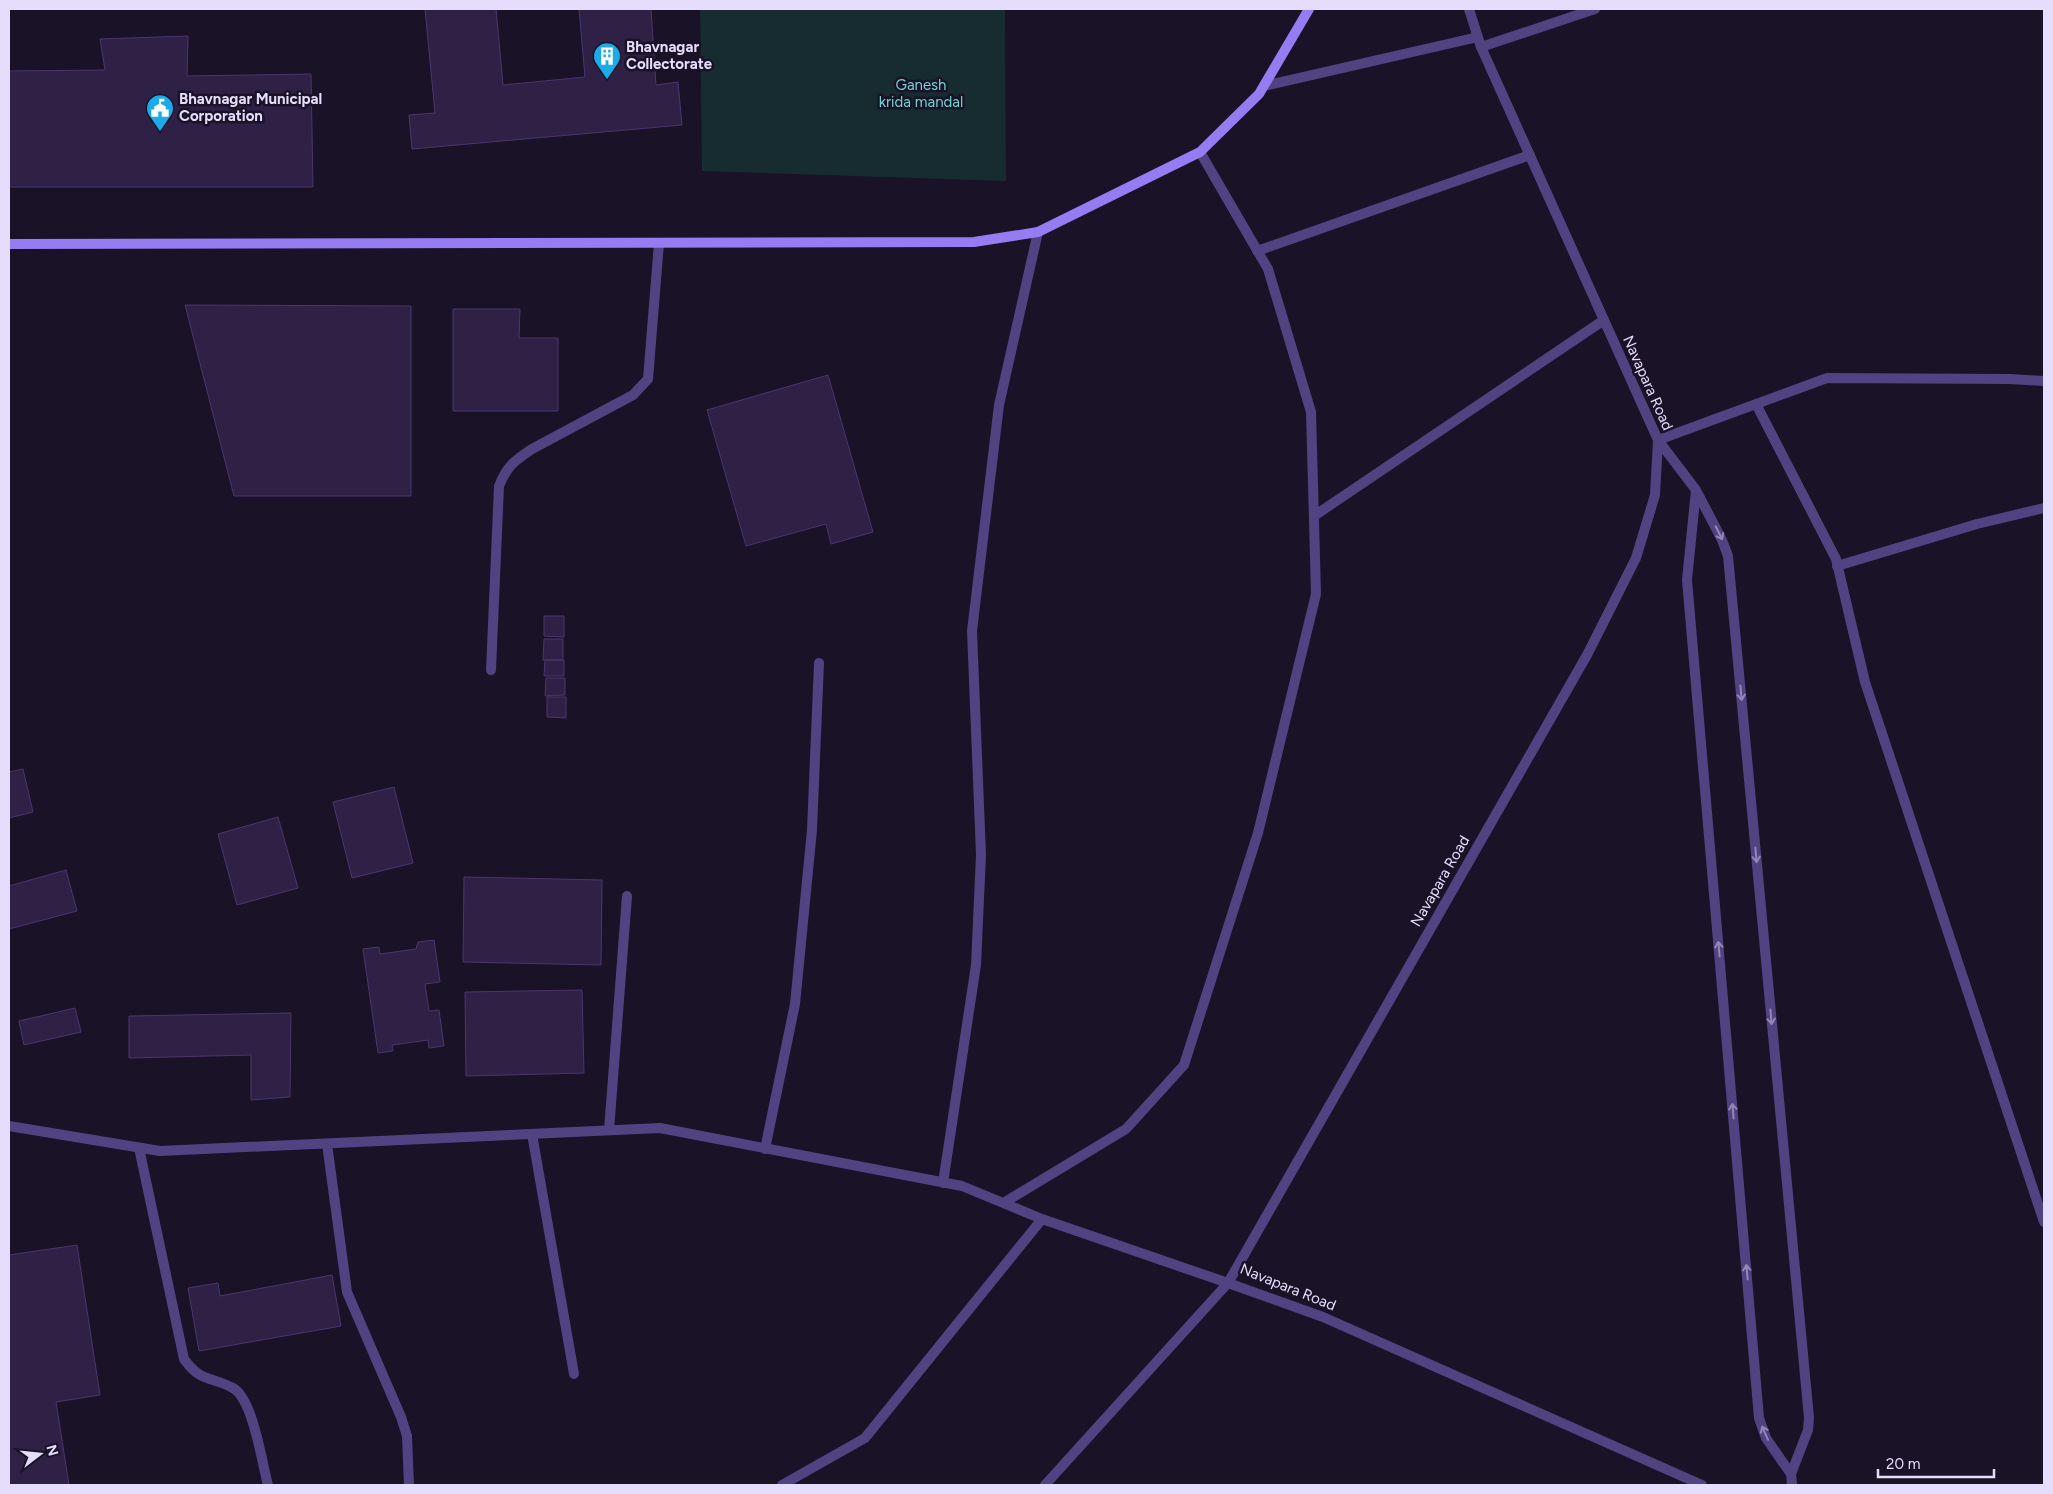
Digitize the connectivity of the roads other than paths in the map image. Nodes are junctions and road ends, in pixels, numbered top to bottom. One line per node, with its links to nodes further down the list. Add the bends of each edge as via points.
1 (1309, 9): 5 (main road)
2 (1469, 9): 4 (street, Navapara Road)
3 (1595, 9): 4 (street)
4 (1480, 42): 5 (street); 7 (street, Navapara Road)
5 (1264, 86): 6 (main road)
6 (1200, 152): 8 (main road); 11 (street)
7 (1530, 156): 11 (street); 12 (street, Navapara Road)
8 (1038, 232): 9 (main road, via 974,242); 29 (street, via 999,405 972,631 981,855 976,965)
9 (659, 243): 10 (main road); 21 (street, via 648,379 633,395 519,457 506,470 499,486)
10 (9, 244)
11 (1257, 251): 18 (street, via 1268,269 1311,412)
12 (1604, 320): 15 (street, Navapara Road); 18 (street)
13 (2044, 381): 14 (street, via 1827,378)
14 (1756, 404): 15 (street); 19 (street)
15 (1658, 440): 16 (street); 33 (street, Navapara Road, via 1655,495 1636,558 1592,646)
16 (1696, 490): 35 (street, one-way to 16, via 1766,1438 1759,1418 1687,580); 35 (street, one-way to 35, via 1722,540 1729,566 1809,1418)
17 (2044, 508): 19 (street, via 1977,524)
18 (1314, 516): 30 (street, via 1316,594 1258,833 1184,1065 1126,1129)
19 (1837, 566): 32 (street, via 1865,682)
20 (819, 662): 28 (street, via 812,830 795,1004)
21 (492, 670)
22 (627, 896): 24 (street)
23 (9, 1126): 27 (street)
24 (609, 1130): 25 (street); 28 (street, via 660,1128)
25 (532, 1134): 26 (street); 34 (street)
26 (327, 1144): 27 (street, via 160,1152); 37 (street, via 347,1292 401,1417 406,1436)
27 (139, 1148): 36 (street, via 184,1359 192,1371 203,1378 233,1388 242,1395 249,1409)
28 (765, 1148): 29 (street)
29 (943, 1183): 30 (street, via 962,1186)
30 (1005, 1202): 31 (street)
31 (1042, 1219): 33 (street); 38 (street, via 865,1438)
32 (2044, 1222)
33 (1228, 1283): 39 (street); 40 (street, Navapara Road, via 1324,1317)
34 (574, 1374)
35 (1792, 1480)
36 (268, 1485)
37 (409, 1485)
38 (782, 1485)
39 (1045, 1485)
40 (1702, 1485)

